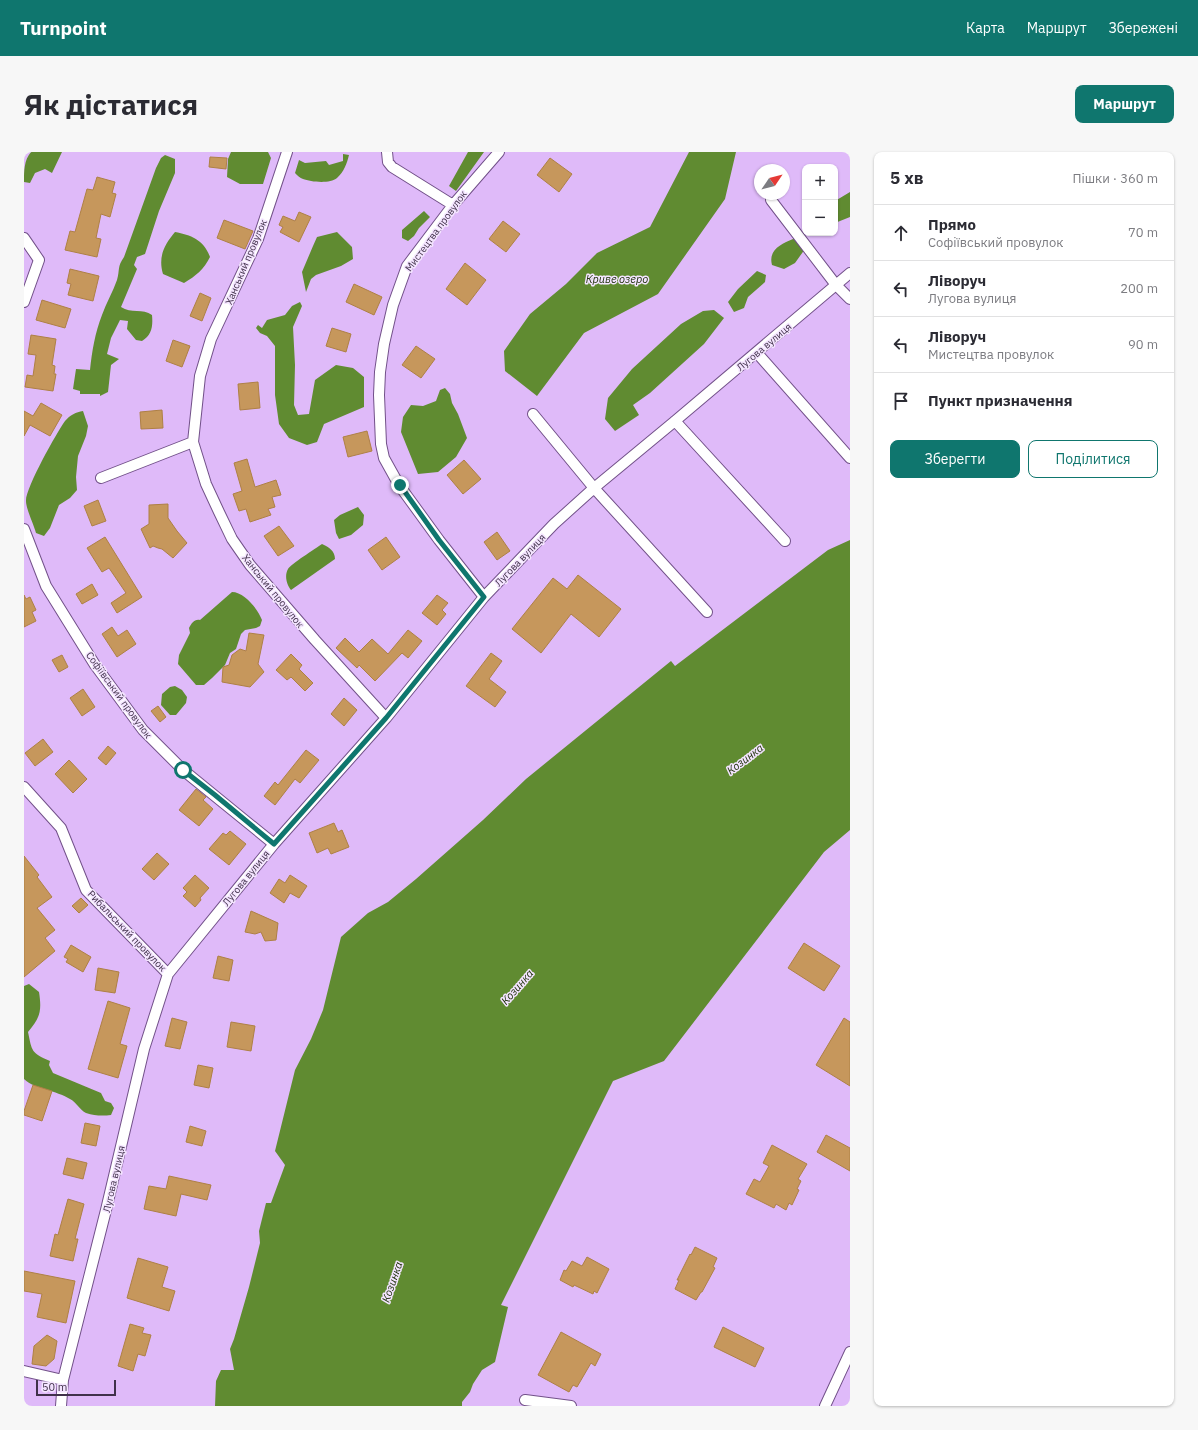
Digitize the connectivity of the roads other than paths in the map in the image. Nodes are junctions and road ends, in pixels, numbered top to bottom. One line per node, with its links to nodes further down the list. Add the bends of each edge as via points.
1 (287, 152): 14 (street, Ханський провулок, via 258,239 211,339 200,376)
2 (387, 152): 5 (street, via 388,162 392,168)
3 (499, 152): 5 (street, Мистецтва провулок)
4 (771, 200): 8 (street)
5 (453, 205): 20 (street, Мистецтва провулок, via 407,266 393,305 380,372 381,444 384,458 400,485)
6 (24, 238): 10 (street, via 39,260)
7 (850, 273): 8 (street, Лугова вулиця)
8 (836, 284): 9 (street); 11 (street, Лугова вулиця)
9 (850, 299)
10 (24, 302)
11 (757, 353): 13 (street, Лугова вулиця); 15 (street)
12 (533, 414): 17 (street)
13 (675, 421): 17 (street, Лугова вулиця); 19 (street)
14 (193, 442): 16 (street); 22 (street, Ханський провулок, via 206,484 232,539 250,565)
15 (850, 458)
16 (101, 478)
17 (594, 488): 20 (street, Лугова вулиця, via 554,524); 21 (street)
18 (24, 529): 24 (street, Софіївський провулок, via 46,586 95,665 143,730 183,770)
19 (785, 541)
20 (484, 597): 22 (street, Лугова вулиця)
21 (707, 612)
22 (386, 718): 24 (street, Лугова вулиця)
23 (24, 787): 25 (street, Рибальський провулок, via 61,828 86,890)
24 (274, 844): 25 (street, Лугова вулиця)
25 (168, 974): 28 (street, Лугова вулиця, via 144,1049)
26 (850, 1352): 32 (street)
27 (24, 1371): 28 (street)
28 (63, 1380): 30 (street, Лугова вулиця)
29 (525, 1400): 31 (street)
30 (61, 1406)
31 (571, 1406)
32 (824, 1406)

